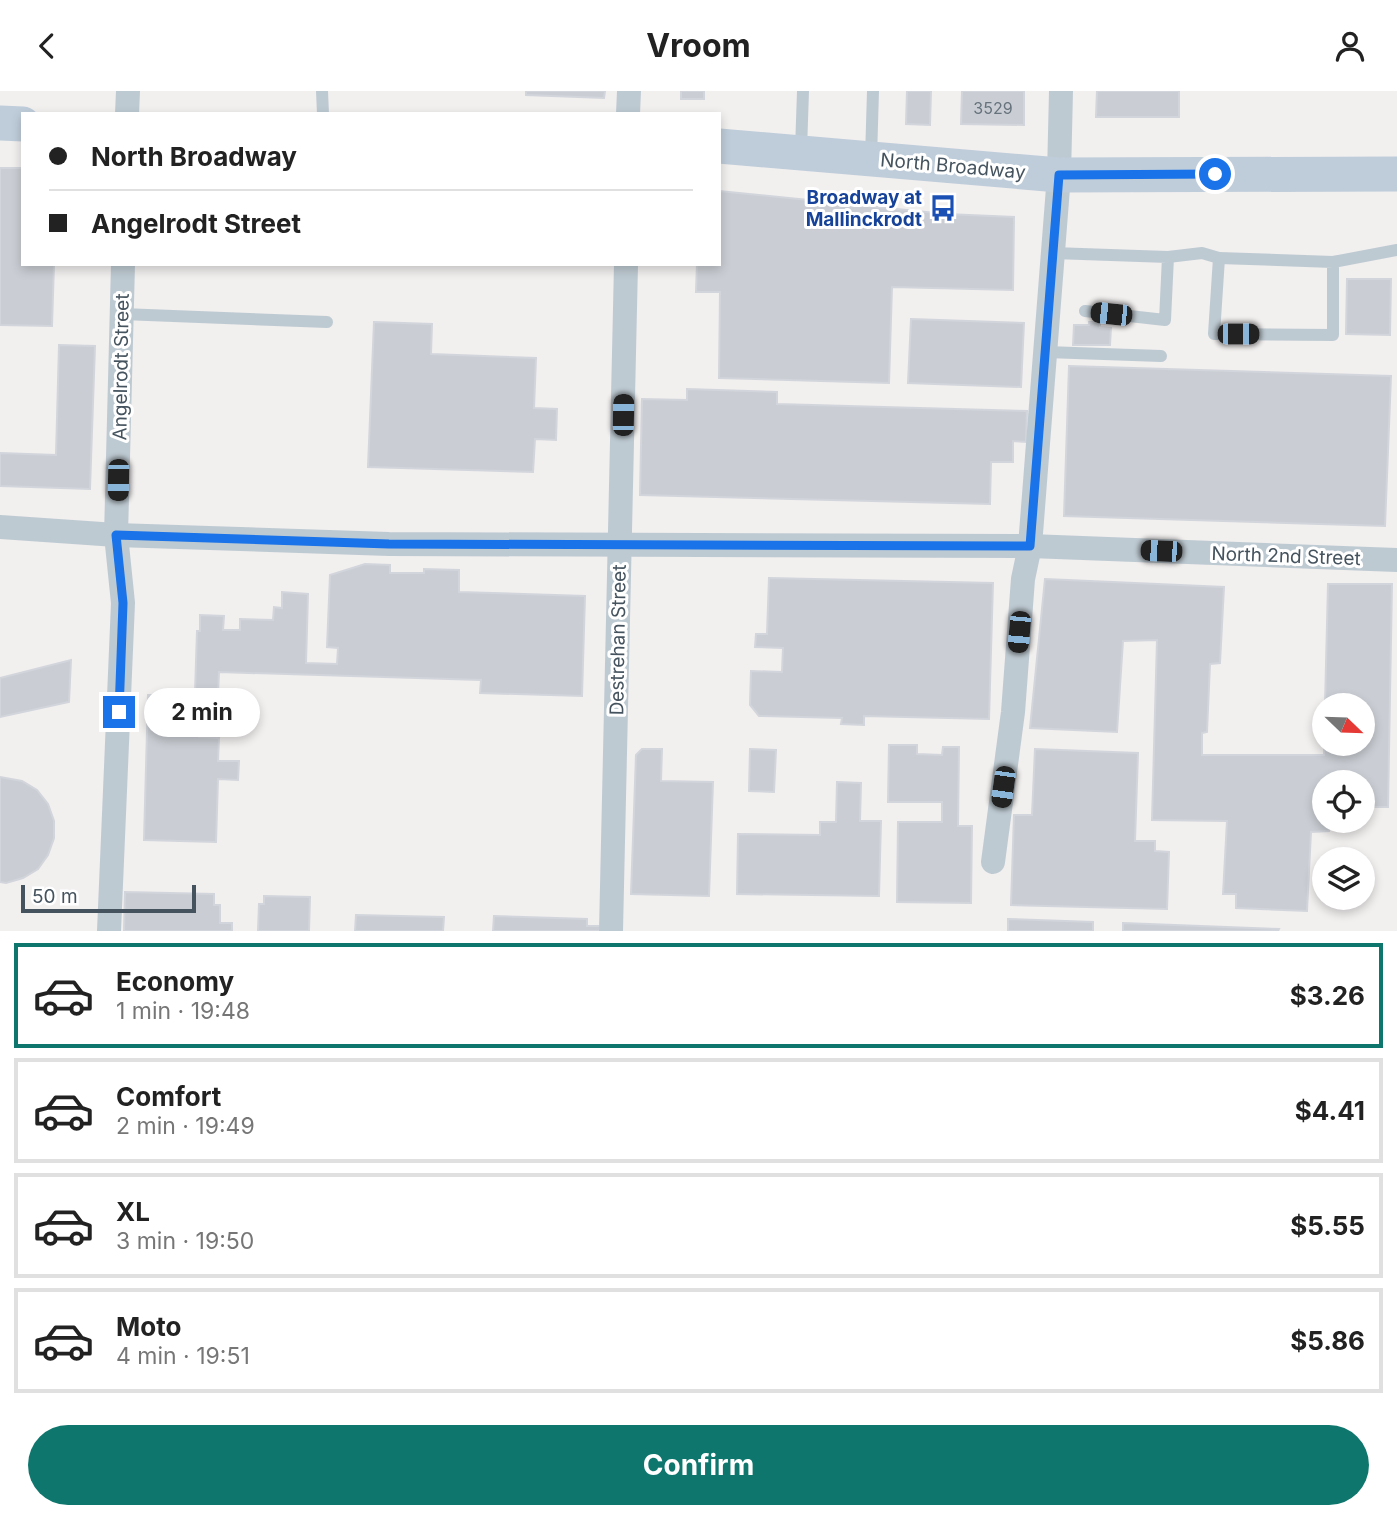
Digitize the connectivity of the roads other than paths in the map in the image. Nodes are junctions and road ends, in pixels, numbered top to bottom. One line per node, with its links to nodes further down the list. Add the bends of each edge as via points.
1 (128, 91): 7 (street)
2 (323, 91): 8 (lane)
3 (629, 91): 9 (street)
4 (803, 91): 13 (lane)
5 (873, 91): 14 (lane)
6 (1060, 91): 16 (street)
7 (127, 112)
8 (323, 112)
9 (628, 112)
10 (0, 123): 11 (main road)
11 (21, 124)
12 (721, 146): 13 (main road, North Broadway)
13 (801, 153): 14 (main road, North Broadway)
14 (871, 159): 16 (main road, North Broadway)
15 (1397, 174): 16 (main road, North Broadway)
16 (1059, 175): 18 (street)
17 (1397, 250): 21 (lane)
18 (1053, 253): 19 (lane); 27 (street)
19 (1168, 257): 20 (lane, via 1202,253); 24 (lane, via 1165,320)
20 (1219, 258): 21 (lane); 21 (lane, via 1214,334 1333,335)
21 (1333, 262)
22 (123, 266): 25 (street, Angelrodt Street)
23 (626, 266): 31 (street, Destrehan Street)
24 (1084, 311)
25 (122, 314): 26 (lane); 30 (street, Angelrodt Street)
26 (327, 322)
27 (1046, 352): 28 (lane); 32 (street)
28 (1161, 356)
29 (0, 527): 30 (street, North 2nd Street)
30 (116, 535): 31 (street, North 2nd Street, via 389,544); 35 (street, Angelrodt Street, via 123,603)
31 (621, 545): 32 (street, North 2nd Street); 36 (street, Destrehan Street)
32 (1030, 546): 33 (street, North 2nd Street); 34 (street)
33 (1397, 559)
34 (993, 862)
35 (109, 931)
36 (611, 931)

